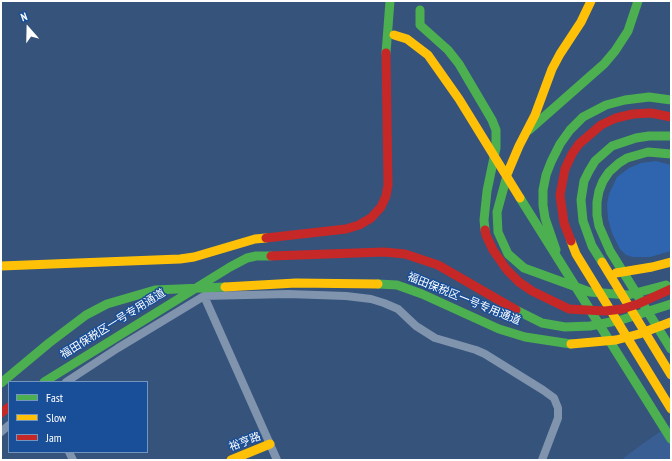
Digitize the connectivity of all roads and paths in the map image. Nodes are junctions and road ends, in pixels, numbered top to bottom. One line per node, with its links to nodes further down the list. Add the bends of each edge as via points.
1 (390, 1): 14 (main road, via 386,48 388,185 386,196 371,218 346,229 255,239 180,259)
2 (591, 1): 8 (main road, via 552,69)
3 (638, 1): 8 (main road, via 623,41 616,51)
4 (420, 10): 18 (main road, via 420,25 452,55 496,130 496,148 484,220 486,235 507,270 532,291 570,309 622,309)
5 (394, 36): 15 (main road, via 408,39 428,55 459,99)
6 (671, 100): 15 (main road, via 641,98 606,105 583,117 560,144 546,175 543,205 545,218)
7 (671, 117): 28 (main road, via 651,113 633,114 601,125 576,149 565,169 560,194 564,223 576,254)
8 (525, 134): 16 (main road, via 502,188 496,223 508,254 520,265)
9 (671, 136): 24 (main road, via 636,138 612,146 603,153 586,176 581,210 592,246)
10 (671, 148): 11 (main road)
11 (639, 153): 12 (main road); 23 (main road, via 623,160 609,172 599,191 597,215 610,251)
12 (671, 154)
13 (671, 262): 16 (main road, via 577,278)
14 (1, 266)
15 (566, 272): 29 (main road)
16 (535, 273): 17 (main road, via 590,292 628,295)
17 (671, 284)
18 (671, 291): 21 (main road)
19 (204, 296): 26 (street); 30 (street); 34 (street, via 346,296 378,301 398,309 416,326 435,338 485,354 554,398 558,418)
20 (671, 304): 21 (main road)
21 (633, 317): 25 (main road, 福田保税区一号专用通道, via 590,326 565,327 542,323 450,271 405,254 384,252 256,256 230,267)
22 (670, 322): 27 (main road, 福田保税区一号专用通道, via 616,340 567,344 525,337 499,329 409,288 386,284 288,284 154,290 107,304 86,316 48,343)
23 (671, 349)
24 (671, 376)
25 (46, 381)
26 (68, 381)
27 (1, 383)
28 (671, 409)
29 (671, 439)
30 (270, 444): 31 (main road, 裕亨路); 32 (main road, 裕亨路); 33 (street)
31 (231, 460)
32 (248, 460)
33 (277, 460)
34 (542, 460)

